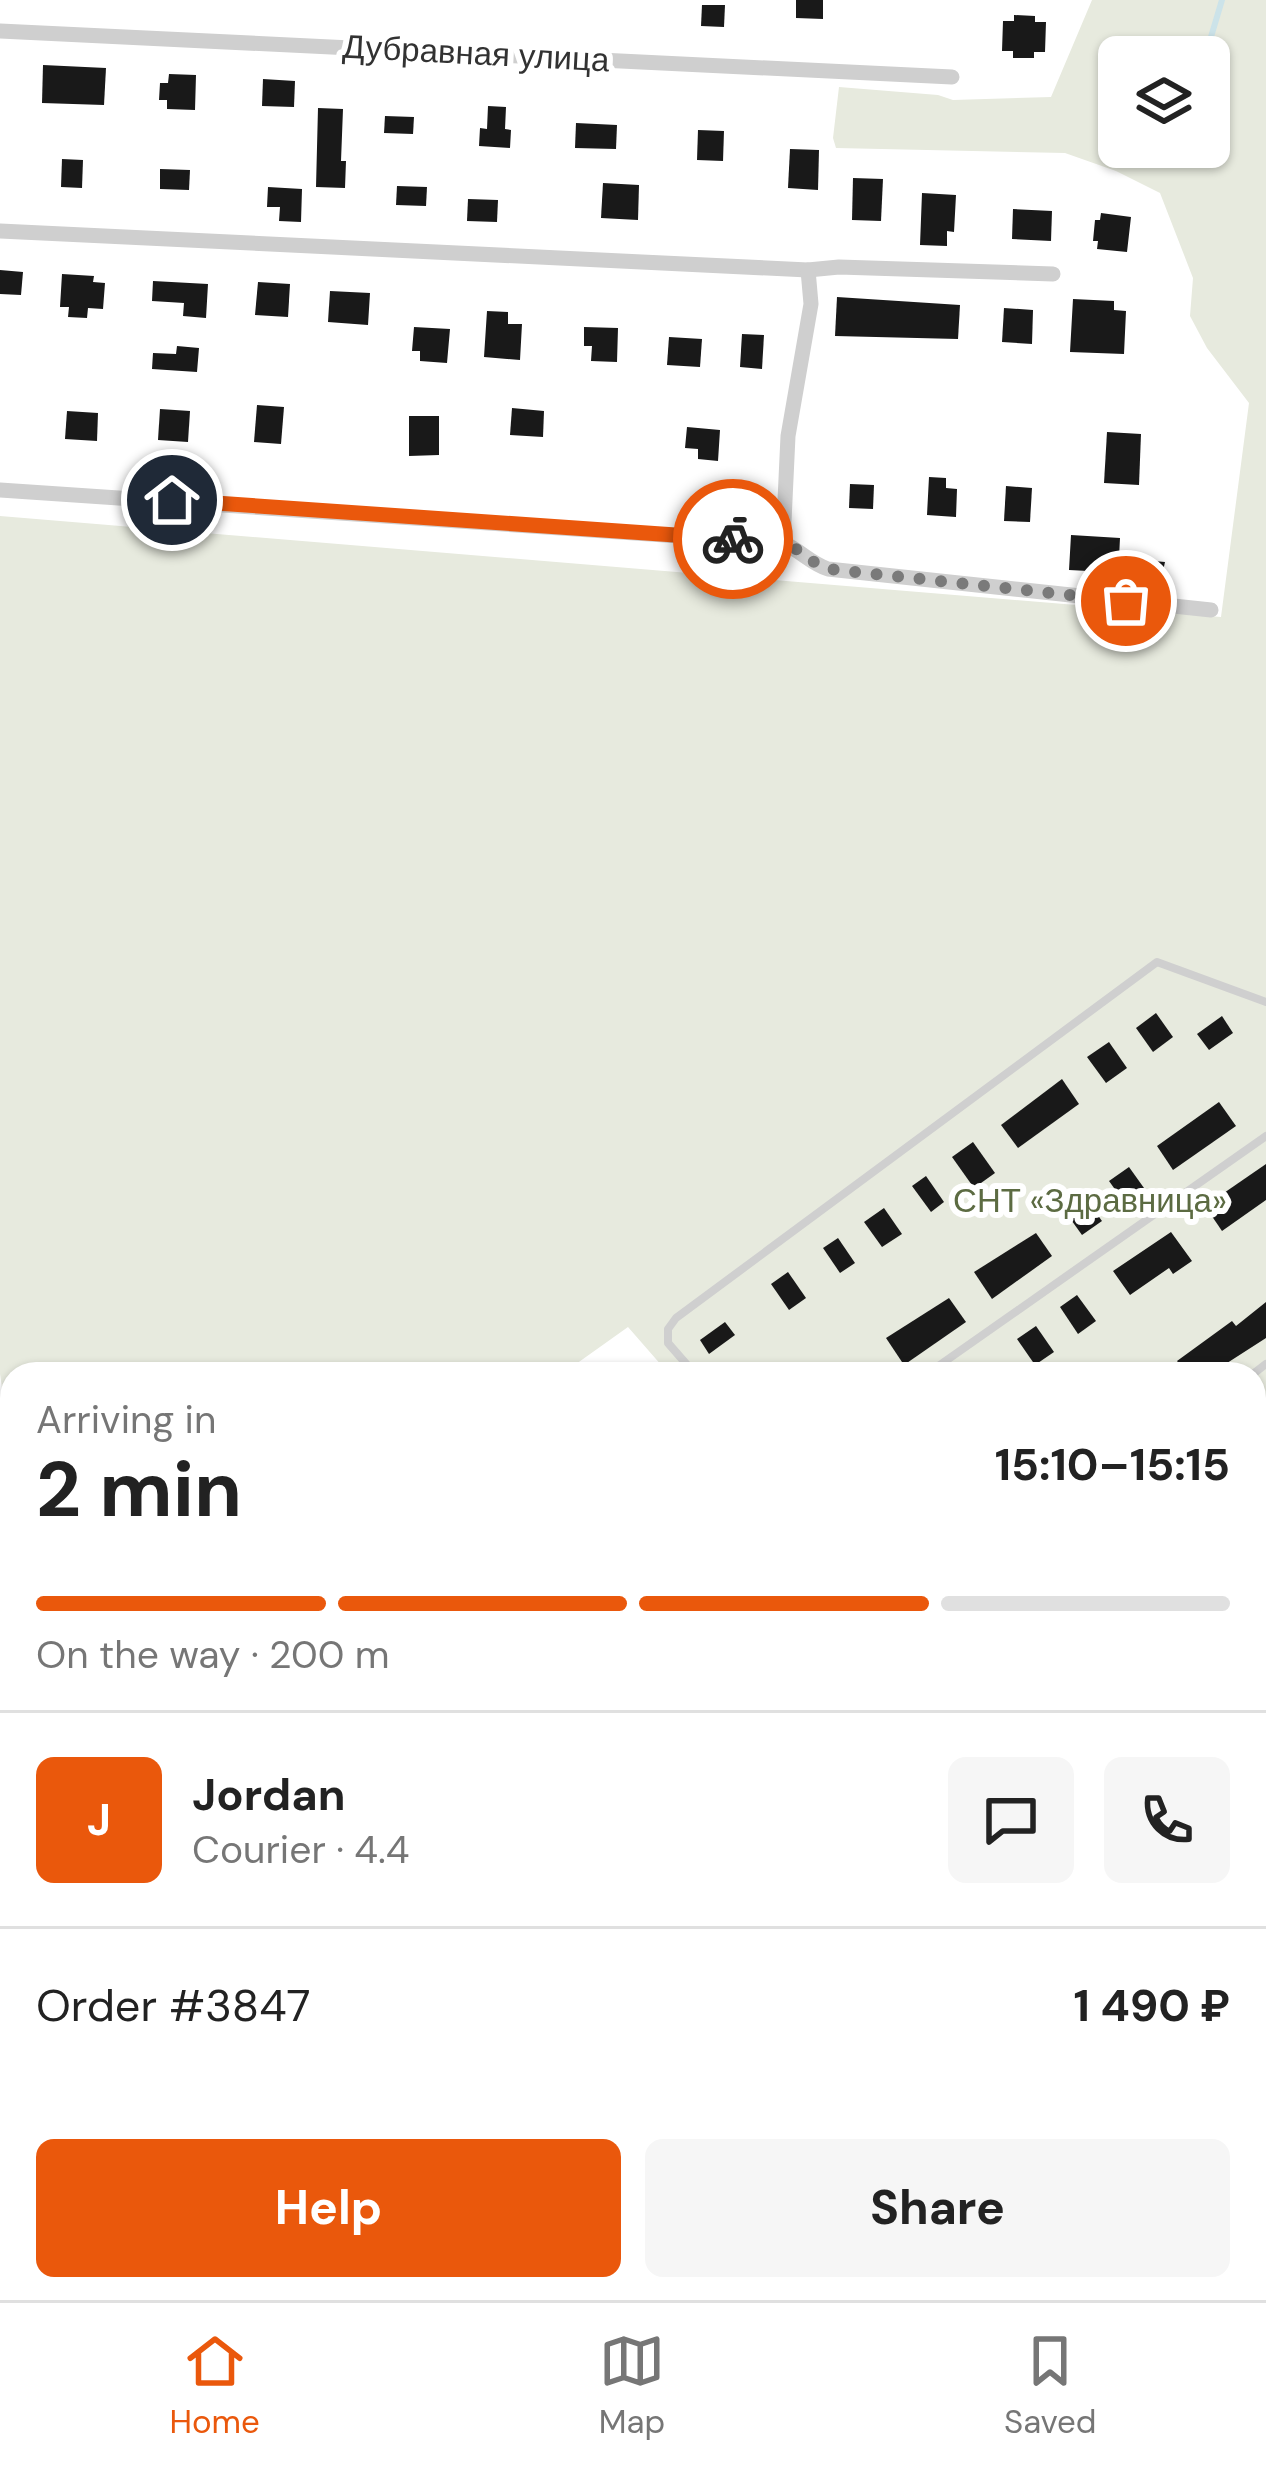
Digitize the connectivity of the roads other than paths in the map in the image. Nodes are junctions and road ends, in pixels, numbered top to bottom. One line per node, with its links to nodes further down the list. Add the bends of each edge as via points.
1 (0, 31): 2 (street, Дубравная улица)
2 (952, 77)
3 (0, 231): 4 (street)
4 (808, 270): 5 (street); 7 (street, via 811,304 788,436)
5 (1053, 274)
6 (0, 490): 7 (street)
7 (783, 543): 8 (street, via 828,569)
8 (1211, 610)
9 (1266, 1002): 11 (lane, via 1157,962 676,1318 668,1343)
10 (1266, 1136): 12 (lane)
11 (685, 1362)
12 (944, 1362)

